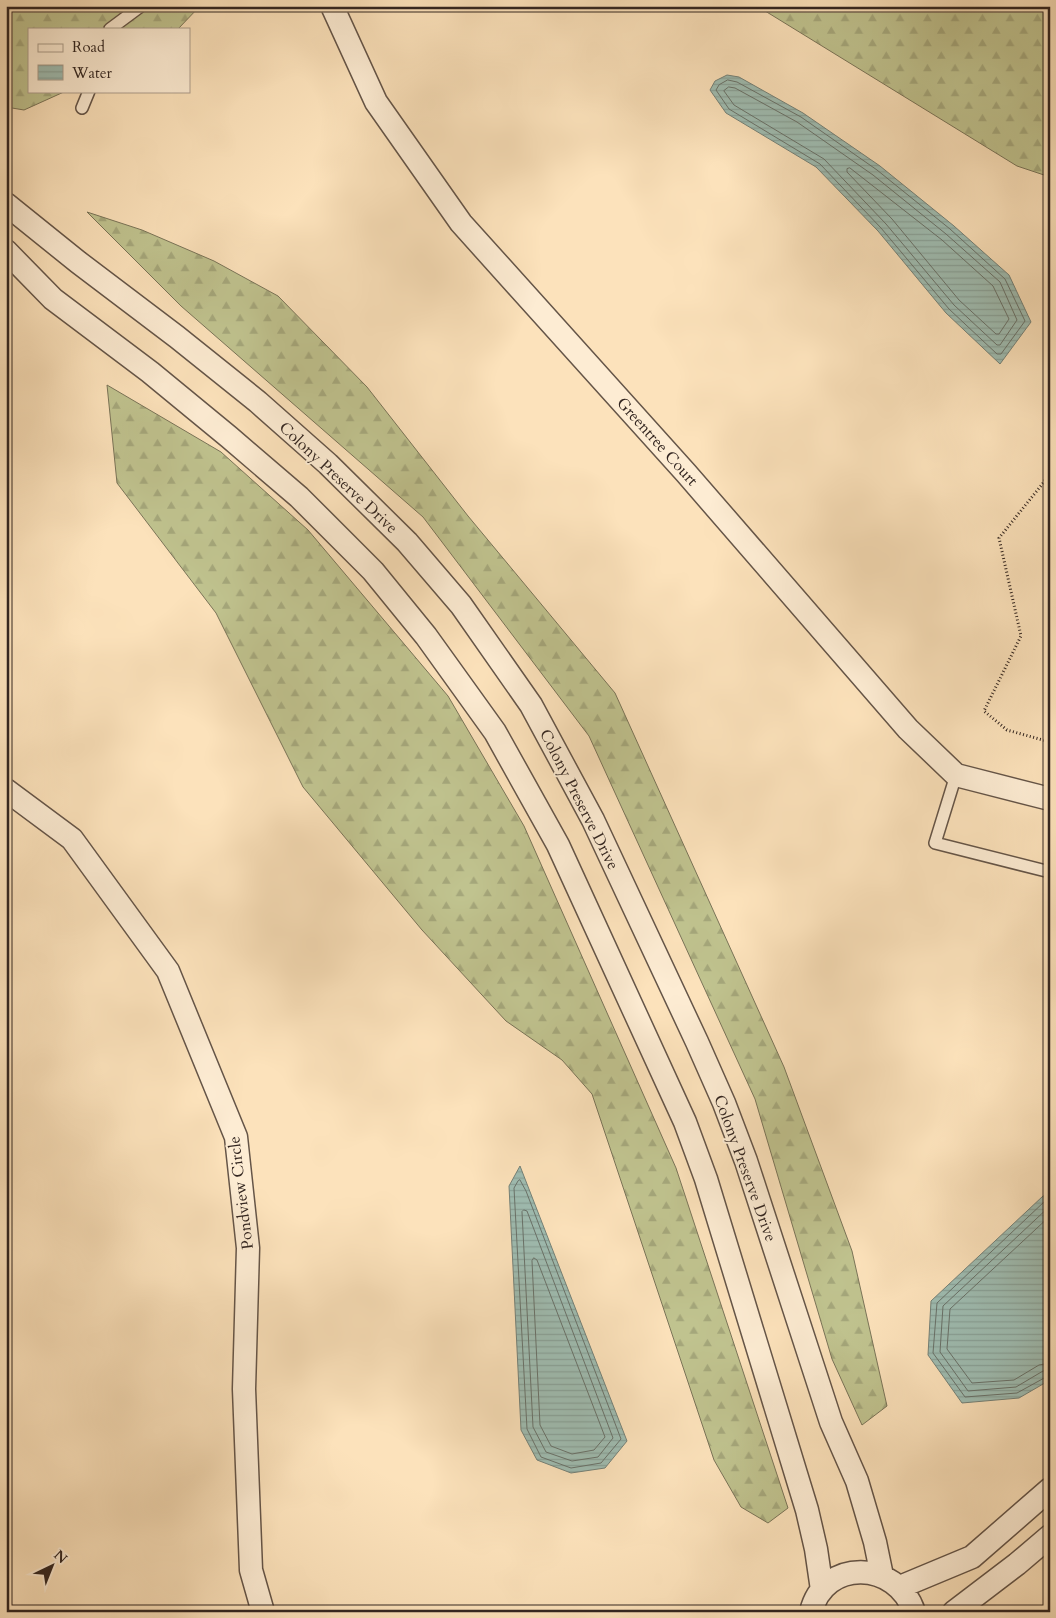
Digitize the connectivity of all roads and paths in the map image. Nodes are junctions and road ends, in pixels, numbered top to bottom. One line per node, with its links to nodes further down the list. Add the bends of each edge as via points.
1 (141, 6): 3 (lane)
2 (333, 8): 10 (street, Greentree Court, via 376,102 461,223 686,473 908,729)
3 (111, 28)
4 (89, 92): 5 (lane)
5 (82, 108)
6 (6, 204): 16 (street, Colony Preserve Drive, via 258,402 328,464 407,542 455,598 531,705 593,820 724,1103 831,1422 857,1481 875,1542)
7 (6, 251): 17 (street, via 54,299 229,437 360,557 426,636 495,732 558,845 685,1122 706,1179 807,1510)
8 (1050, 467): 9 (path, via 1044,482 999,538 1021,636 984,711 1007,730)
9 (1050, 742)
10 (956, 775): 12 (street, Greentree Court); 13 (lane, via 935,843)
11 (6, 790): 18 (street, Pondview Circle, via 72,838 168,971 236,1137 248,1248 244,1389 251,1570)
12 (1050, 799)
13 (1050, 872)
14 (1050, 1489): 16 (street, via 972,1557)
15 (1050, 1536): 21 (street)
16 (891, 1581): 17 (street, via 871,1573 850,1573); 20 (street, Colony Preserve Drive, via 907,1596)
17 (822, 1590): 19 (street)
18 (263, 1612)
19 (811, 1612)
20 (914, 1612)
21 (954, 1612)

